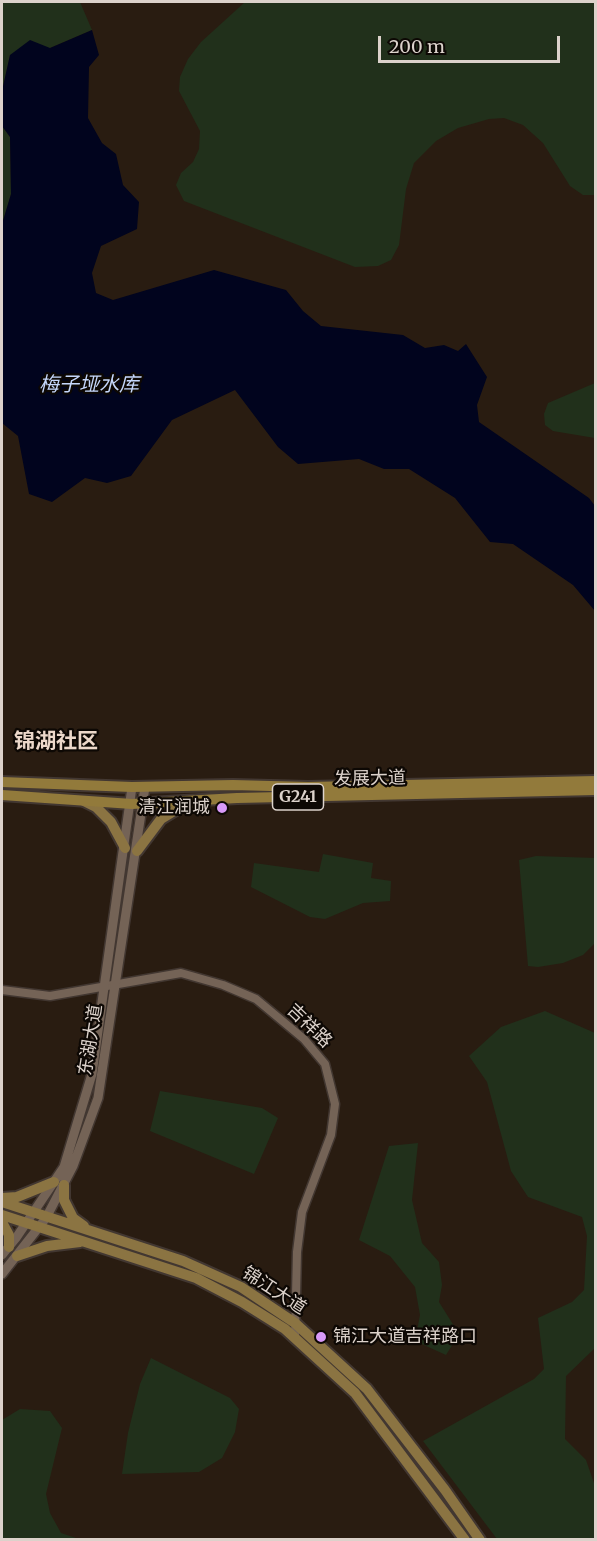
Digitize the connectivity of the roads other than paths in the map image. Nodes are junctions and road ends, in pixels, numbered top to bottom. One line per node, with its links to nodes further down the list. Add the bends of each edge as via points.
1 (596, 781): 3 (highway, 发展大道 / G241)
2 (2, 782): 4 (highway, 发展大道 / G241)
3 (145, 787): 4 (highway, 发展大道 / G241); 9 (main road, 东湖大道)
4 (132, 788): 10 (main road, 东湖大道)
5 (596, 790): 7 (highway, 发展大道 / G241)
6 (2, 795): 8 (highway, 发展大道 / G241)
7 (204, 800): 9 (highway, 发展大道 / G241); 12 (main road, via 161,819)
8 (84, 801): 10 (highway, 发展大道 / G241); 11 (main road, via 111,822)
9 (144, 803): 10 (highway, 发展大道 / G241); 12 (main road, 东湖大道)
10 (132, 804): 11 (main road, 东湖大道)
11 (125, 848): 14 (main road, 东湖大道)
12 (137, 851): 13 (main road, 东湖大道)
13 (116, 985): 14 (street, 吉祥路); 16 (main road, 东湖大道, via 98,1098 74,1166); 27 (street, 吉祥路, via 180,973 223,985 256,999 304,1039 325,1064 335,1107 331,1135 302,1212)
14 (105, 988): 15 (street, 吉祥路, via 50,996); 16 (main road, 东湖大道, via 92,1074)
15 (2, 990)
16 (59, 1183): 17 (main road); 18 (main road, 东湖大道); 21 (main road, 东湖大道); 23 (main road, via 73,1218)
17 (2, 1200): 18 (main road, 锦江大道)
18 (33, 1213): 21 (main road, 锦江大道); 22 (main road, 东湖大道)
19 (2, 1215): 22 (main road, 锦江大道)
20 (2, 1222): 24 (main road, via 9,1235)
21 (42, 1222): 22 (main road, 锦江大道); 23 (main road, 锦江大道); 25 (main road, 东湖大道)
22 (26, 1223): 24 (main road, 东湖大道)
23 (89, 1237): 25 (main road); 27 (main road, 锦江大道, via 203,1270 241,1287); 28 (main road, 锦江大道, via 196,1278 242,1302)
24 (5, 1251)
25 (17, 1256): 26 (main road, 东湖大道)
26 (2, 1274)
27 (295, 1323): 28 (street, 吉祥路); 30 (main road, 锦江大道, via 367,1389)
28 (295, 1338): 29 (main road, 锦江大道, via 355,1393)
29 (465, 1539)
30 (480, 1539)

